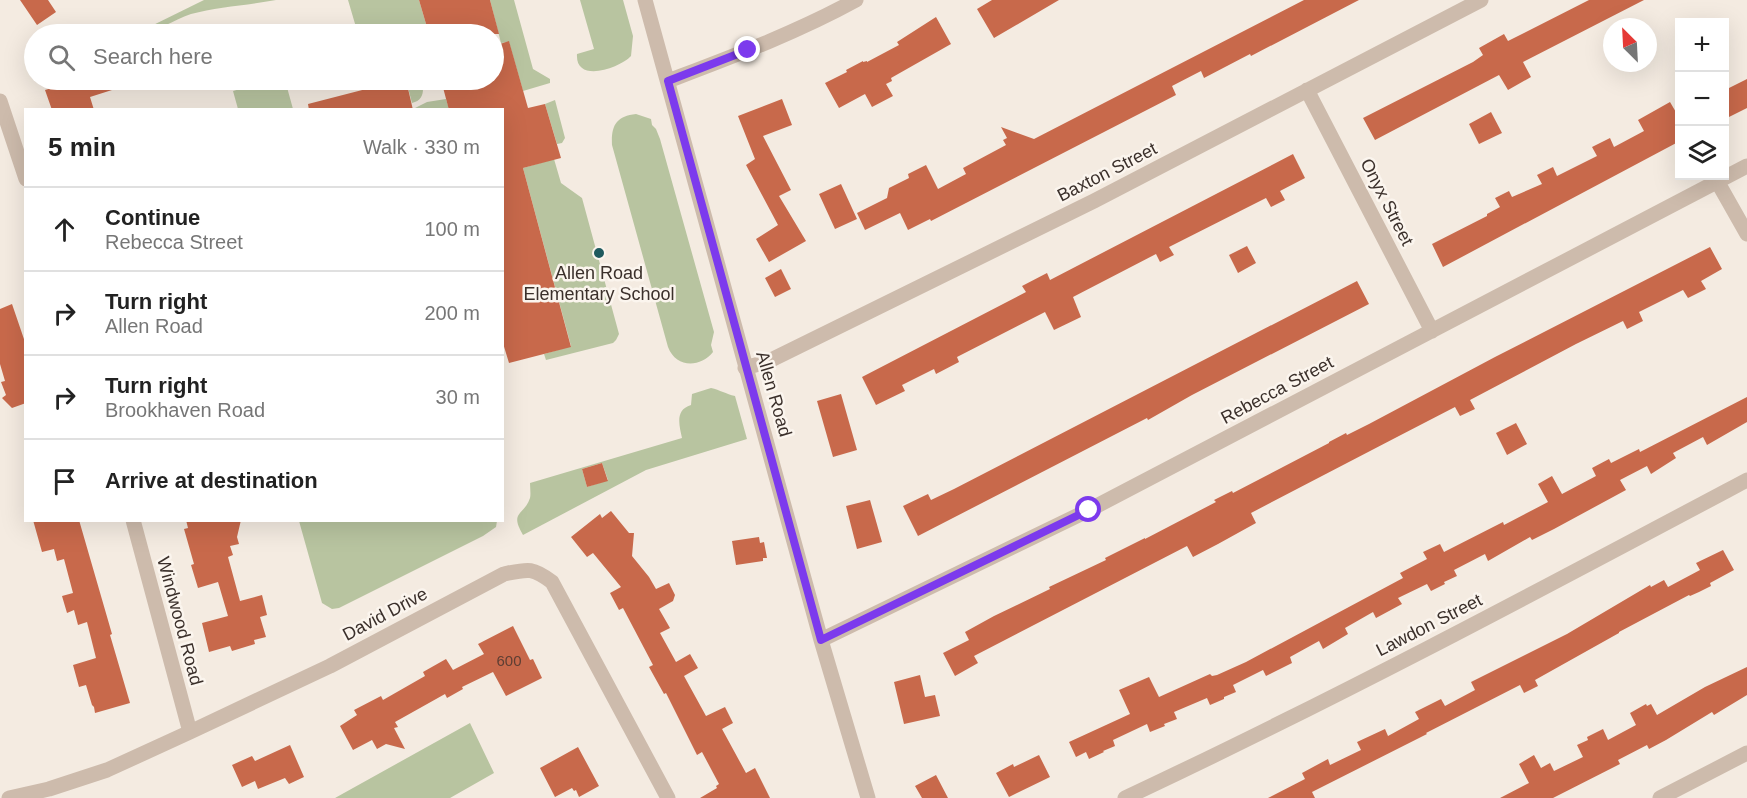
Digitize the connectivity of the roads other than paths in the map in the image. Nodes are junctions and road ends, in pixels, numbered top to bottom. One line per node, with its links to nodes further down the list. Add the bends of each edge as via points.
1 (645, 0): 4 (street, Allen Road)
2 (856, 0): 4 (street, via 748,50)
3 (1481, 0): 5 (street, Baxton Street)
4 (668, 81): 12 (street, Allen Road)
5 (1307, 90): 11 (street, Onyx Street); 12 (street, Baxton Street, via 1073,212 769,361)
6 (0, 101): 8 (street)
7 (1747, 166): 9 (street, Rebecca Street)
8 (24, 173)
9 (1717, 182): 10 (street); 11 (street, Rebecca Street)
10 (1747, 234)
11 (1432, 332): 15 (street, Rebecca Street, via 1089,510)
12 (745, 368): 15 (street, Allen Road)
13 (1747, 480): 21 (street, Lawdon Street, via 1520,600)
14 (134, 522): 16 (street, Windwood Road)
15 (821, 640): 20 (street, Allen Road)
16 (189, 732): 18 (street, David Drive, via 107,770); 19 (street, David Drive, via 330,666 504,574 538,571 552,582)
17 (1747, 753): 22 (street)
18 (9, 798)
19 (669, 798)
20 (868, 798)
21 (1125, 798)
22 (1660, 798)

